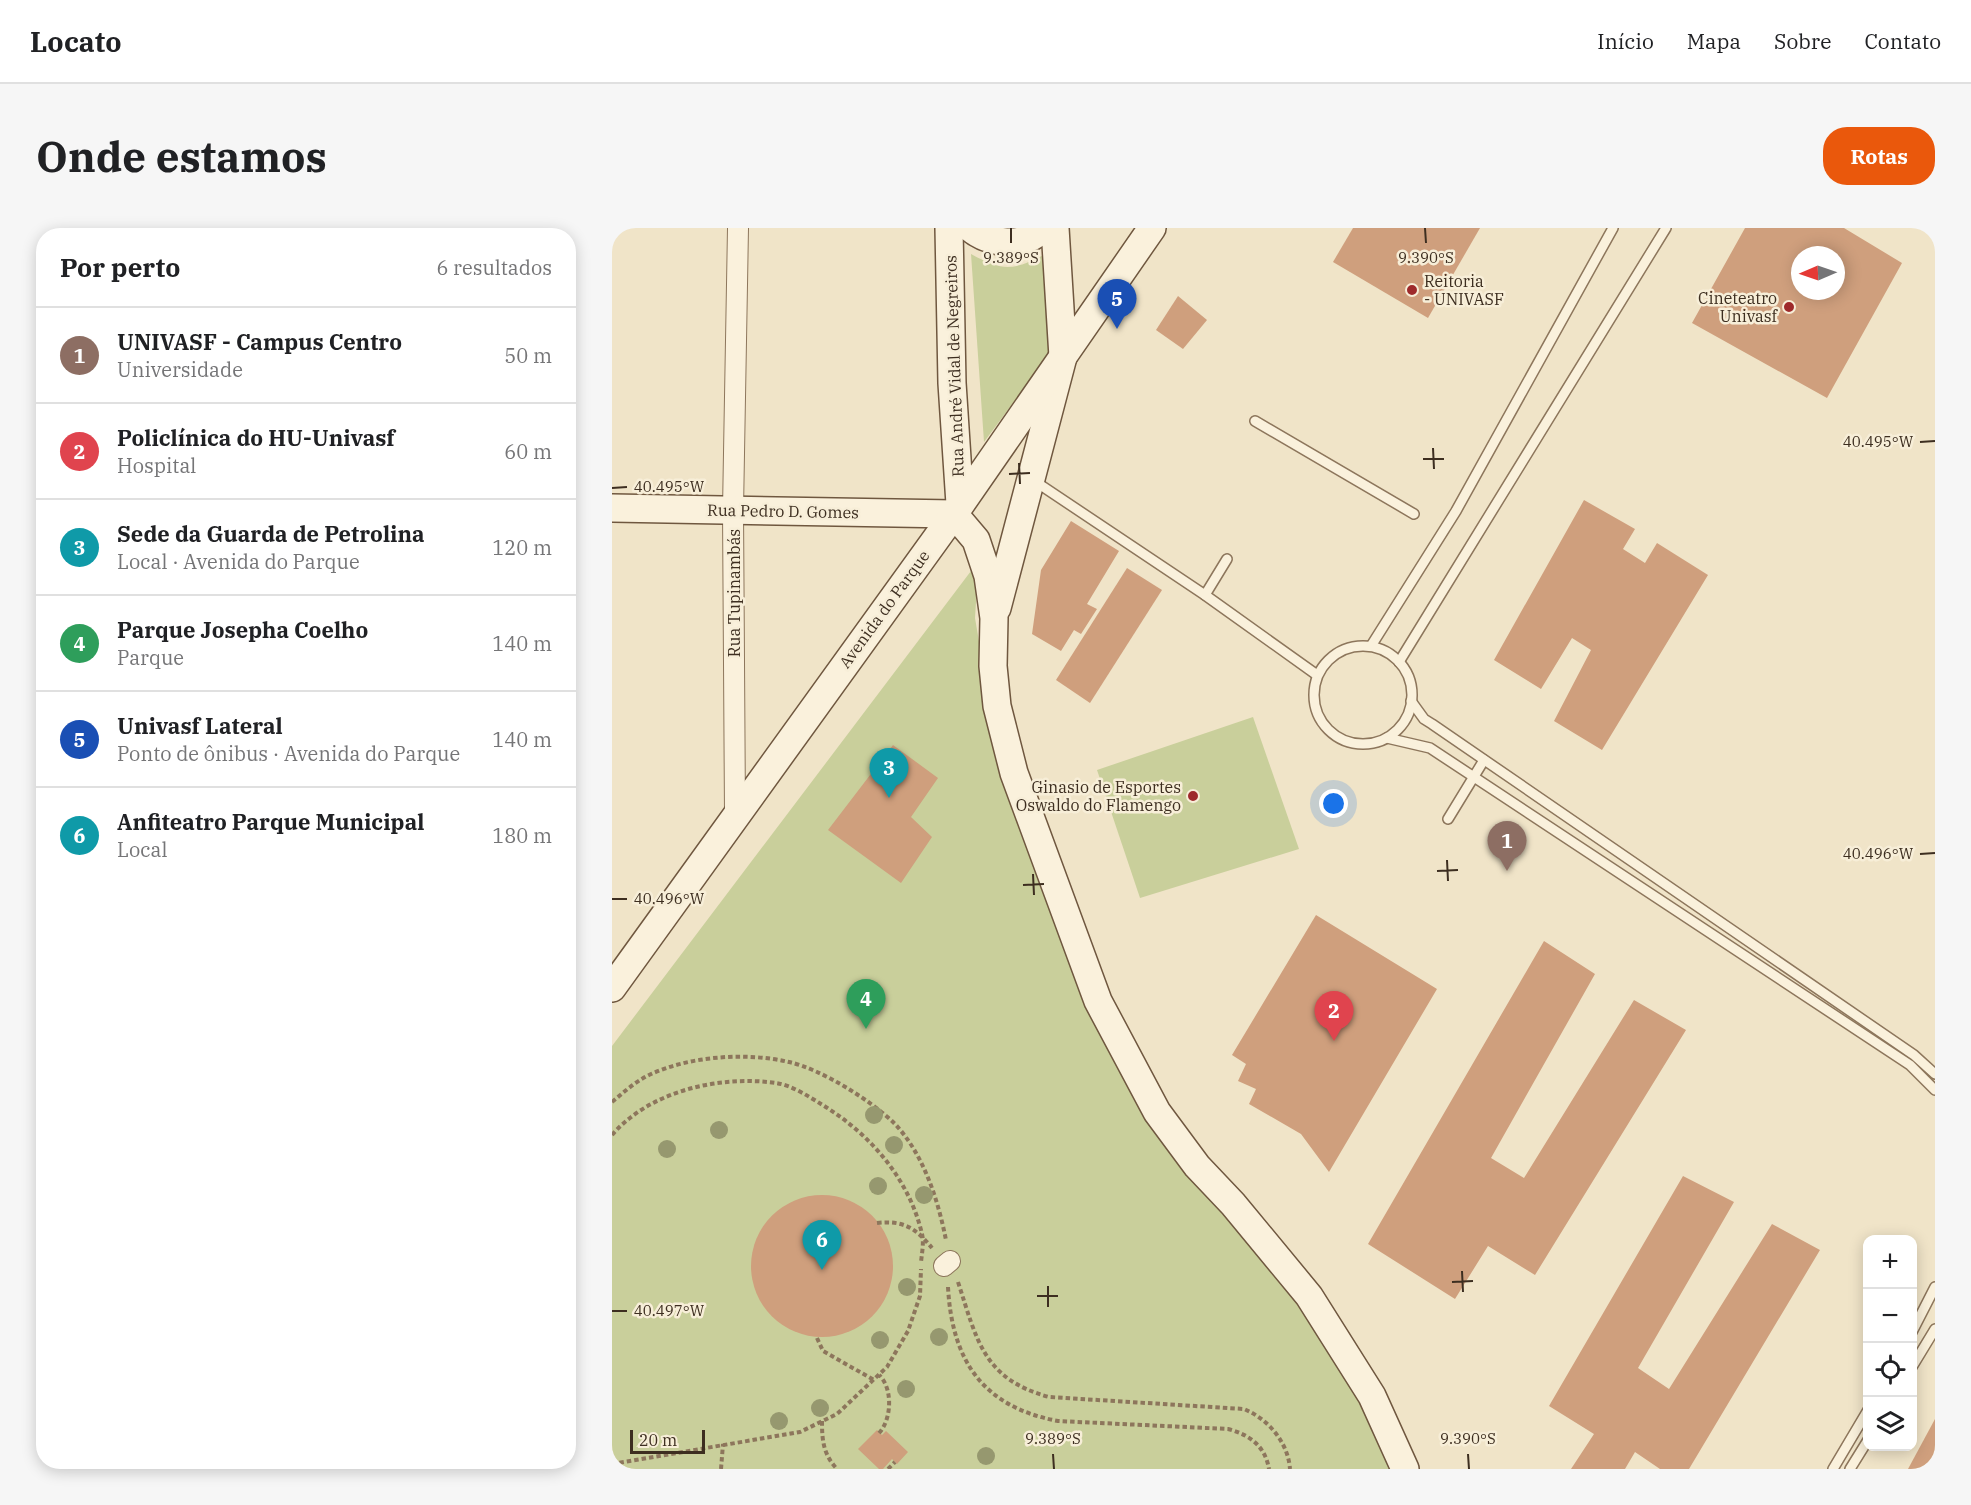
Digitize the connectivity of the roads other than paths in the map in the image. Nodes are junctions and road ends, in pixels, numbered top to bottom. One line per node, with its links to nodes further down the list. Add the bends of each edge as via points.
1 (738, 228): 14 (street, Rua Tupinambás)
2 (948, 228): 13 (street, Rua André Vidal de Negreiros)
3 (970, 228): 4 (street, via 997,242 1018,241)
4 (1042, 228)
5 (1055, 228): 9 (street)
6 (1152, 228): 9 (street, Avenida do Parque)
7 (1613, 228): 19 (lane, via 1462,501)
8 (1666, 228): 20 (lane)
9 (1063, 357): 11 (street); 13 (street, Avenida do Parque)
10 (1255, 421): 15 (lane)
11 (1031, 479): 17 (lane); 18 (street)
12 (612, 508): 14 (street, Rua Pedro D. Gomes)
13 (957, 509): 14 (street, Rua Pedro D. Gomes); 18 (street, via 983,557); 26 (street, Avenida do Parque)
14 (734, 510): 26 (street, Rua Tupinambás)
15 (1414, 514)
16 (1227, 559): 17 (lane)
17 (1205, 595): 21 (lane)
18 (994, 618): 37 (street, via 997,706 1014,773 1098,1001 1157,1112 1197,1166 1309,1296 1372,1396)
19 (1371, 646): 20 (lane, via 1386,651); 21 (lane, via 1354,646 1339,652)
20 (1399, 662): 22 (lane, via 1408,675)
21 (1317, 675): 23 (lane, via 1313,691 1315,708 1332,734 1363,745)
22 (1411, 701): 23 (lane, via 1404,722); 24 (lane, via 1424,719)
23 (1387, 738): 25 (lane, via 1430,748)
24 (1484, 760): 25 (lane); 29 (lane, via 1914,1055)
25 (1474, 777): 27 (lane); 30 (lane, via 1910,1065)
26 (735, 814): 28 (street, Avenida do Parque)
27 (1448, 819)
28 (612, 988)
29 (1935, 1074)
30 (1935, 1090)
31 (1935, 1287): 32 (lane)
32 (1917, 1322)
33 (1935, 1329): 34 (lane)
34 (1917, 1358)
35 (1863, 1418): 38 (lane)
36 (1863, 1448): 39 (lane)
37 (1405, 1469)
38 (1833, 1469)
39 (1850, 1469)

